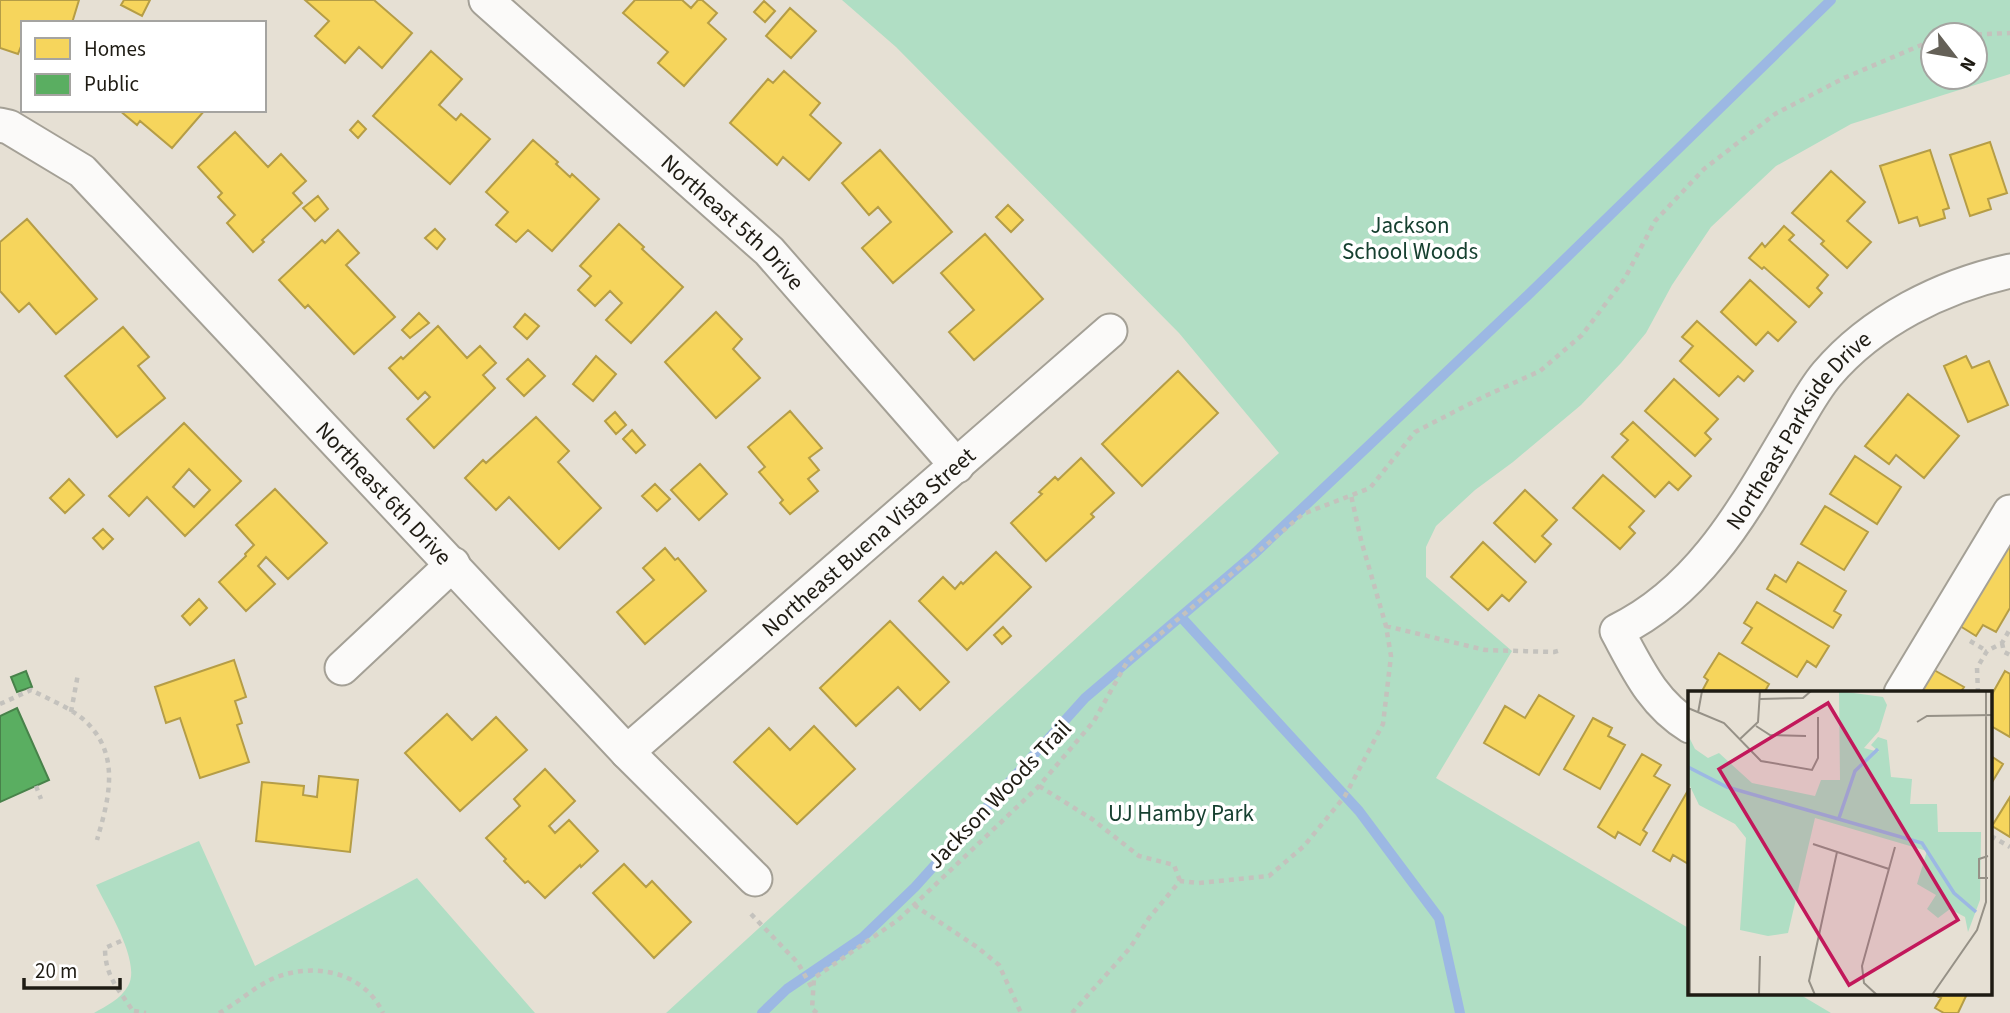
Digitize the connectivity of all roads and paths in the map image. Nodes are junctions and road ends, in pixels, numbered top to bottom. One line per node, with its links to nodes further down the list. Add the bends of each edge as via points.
1 (486, 0): 8 (street, Northeast 5th Drive, via 769,251)
2 (2010, 33): 3 (path)
3 (1989, 34)
4 (1919, 46): 9 (path, Jackson Woods Trail, via 1776,114 1714,161 1654,221 1625,278 1582,335 1540,371 1415,432 1370,488)
5 (0, 125): 11 (street, Northeast 6th Drive, via 82,171)
6 (2010, 271): 25 (street, Northeast Parkside Drive, via 1926,301 1850,350 1815,390 1735,524 1712,554 1668,599 1617,631 1656,698)
7 (1110, 331): 8 (street, Northeast Buena Vista Street)
8 (957, 466): 26 (street, Northeast Buena Vista Street)
9 (1351, 495): 12 (path); 28 (path, Jackson Woods Trail, via 1303,514 1127,662 1094,721)
10 (2010, 512): 21 (street)
11 (453, 564): 19 (street); 26 (street, Northeast 6th Drive)
12 (1386, 626): 16 (path, via 1485,650); 34 (path, via 1391,656 1383,724 1347,791 1304,846 1269,876)
13 (2010, 629): 15 (path)
14 (1964, 637): 17 (path)
15 (2002, 643): 17 (path); 18 (path)
16 (1561, 650)
17 (1987, 651): 22 (path, via 1977,668)
18 (2010, 655)
19 (342, 668)
20 (78, 674): 24 (path)
21 (1901, 691)
22 (1978, 691)
23 (0, 704): 24 (path, via 31,690)
24 (71, 712): 31 (path, via 90,725 104,747 111,775)
25 (1688, 725)
26 (627, 752): 33 (street, Northeast 6th Drive)
27 (36, 786): 29 (path)
28 (1038, 786): 34 (path, via 1092,819 1139,856 1174,866); 35 (path, Jackson Woods Trail)
29 (41, 799)
30 (1993, 837): 32 (path)
31 (97, 840)
32 (2010, 847)
33 (755, 879)
34 (1180, 881): 44 (path, via 1130,948)
35 (914, 905): 39 (path, Jackson Woods Trail, via 814,978); 43 (path, via 999,965)
36 (751, 914): 39 (path, via 798,963 812,988)
37 (121, 941): 38 (path, via 105,948 105,965)
38 (134, 1012): 40 (path)
39 (814, 1012)
40 (146, 1013)
41 (219, 1013): 42 (path, via 267,981 288,973 316,971 337,972 355,981 368,990)
42 (383, 1013)
43 (1021, 1013)
44 (1072, 1013)

